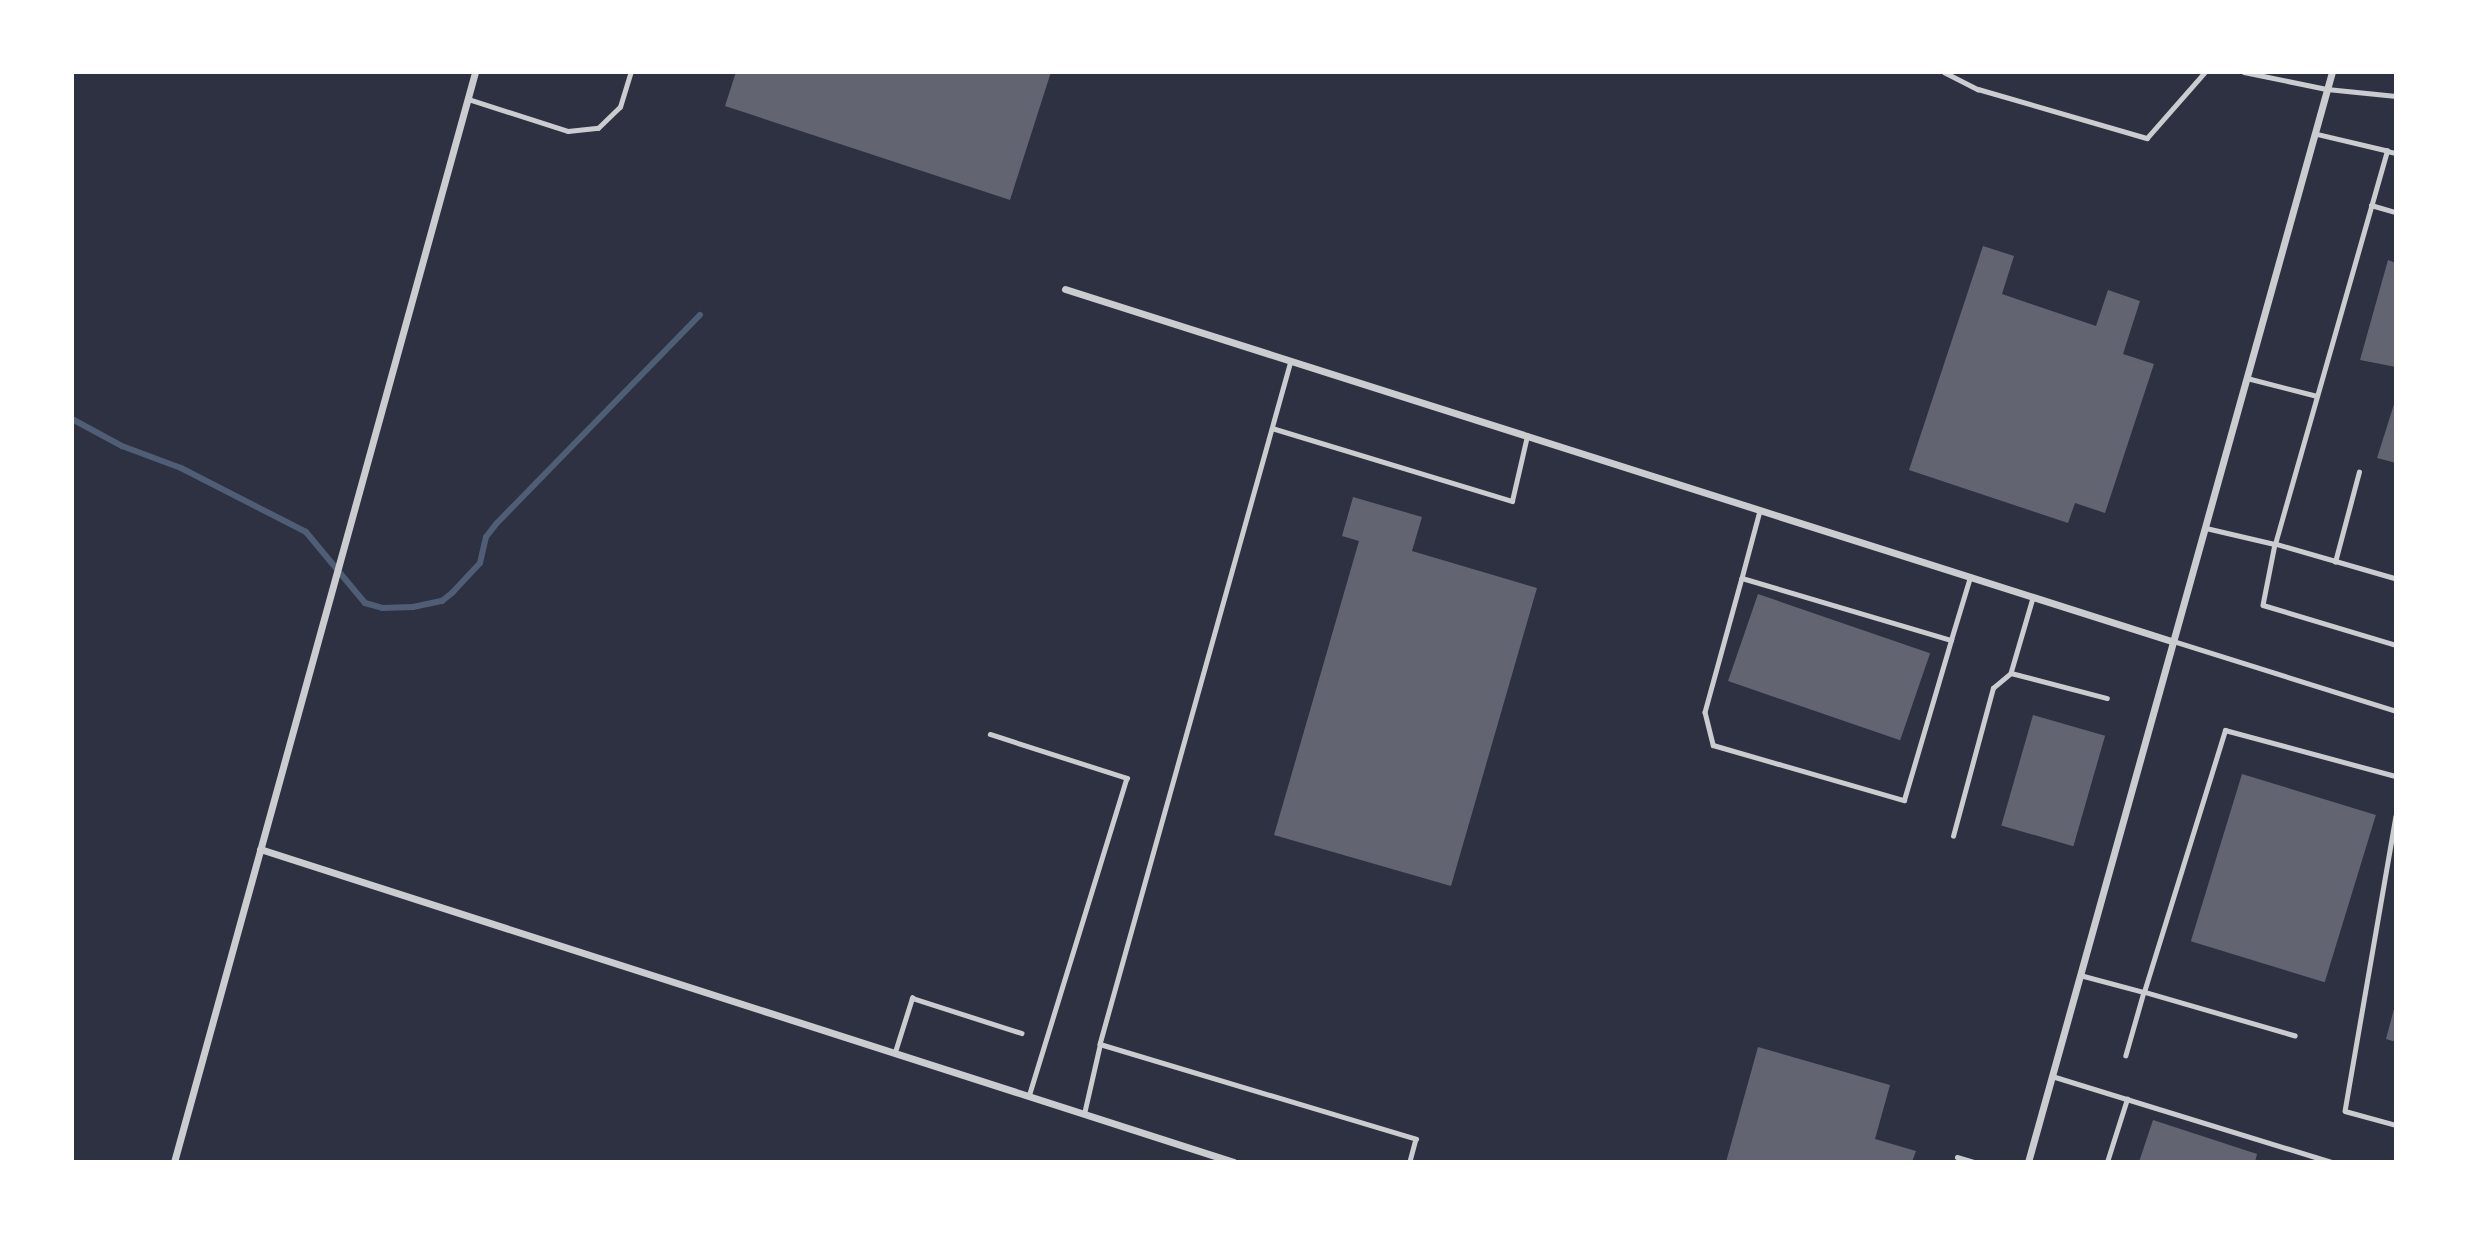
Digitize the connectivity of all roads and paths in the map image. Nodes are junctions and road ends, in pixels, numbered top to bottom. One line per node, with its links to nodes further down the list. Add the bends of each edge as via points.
1 (475, 72): 9 (street)
2 (631, 72): 9 (lane, via 620,107 598,128 568,131)
3 (1944, 72): 4 (lane, via 1978,89 2147,138)
4 (2205, 72)
5 (2245, 72): 7 (lane)
6 (2332, 72): 7 (street)
7 (2327, 89): 8 (lane); 10 (street)
8 (2396, 96)
9 (468, 99): 40 (street)
10 (2315, 134): 11 (lane); 17 (street)
11 (2387, 151): 12 (lane); 13 (lane)
12 (2396, 153)
13 (2371, 205): 14 (lane); 18 (lane)
14 (2396, 212)
15 (1065, 289): 16 (street)
16 (1291, 361): 19 (lane); 20 (street)
17 (2246, 378): 18 (lane); 23 (street)
18 (2317, 396): 24 (lane)
19 (1272, 428): 20 (lane, via 1511,501); 45 (lane)
20 (1527, 436): 22 (street)
21 (2359, 472): 25 (lane)
22 (1760, 510): 26 (street); 27 (lane)
23 (2206, 528): 24 (lane); 31 (street)
24 (2275, 544): 25 (lane); 32 (lane, via 2263,605)
25 (2335, 562): 28 (lane)
26 (1970, 577): 29 (street); 30 (lane)
27 (1742, 578): 30 (lane); 30 (lane, via 1705,712 1713,745 1904,800)
28 (2396, 579)
29 (2033, 598): 31 (street); 33 (lane)
30 (1951, 640)
31 (2171, 641): 35 (lane); 41 (street)
32 (2396, 645)
33 (2011, 673): 34 (lane); 39 (lane, via 1993,688)
34 (2107, 698)
35 (2396, 711)
36 (990, 734): 49 (lane, via 1127,778)
37 (2396, 776): 42 (lane, via 2225,730)
38 (2396, 816): 52 (lane, via 2345,1111)
39 (1954, 835)
40 (260, 849): 46 (street); 54 (street)
41 (2079, 974): 42 (lane); 48 (street)
42 (2144, 992): 44 (lane); 47 (lane)
43 (1022, 1033): 46 (lane, via 912,998)
44 (2295, 1036)
45 (1100, 1044): 51 (lane); 56 (lane, via 1416,1139)
46 (895, 1053): 49 (street)
47 (2126, 1055)
48 (2052, 1076): 50 (lane); 58 (street)
49 (1029, 1096): 51 (street)
50 (2127, 1099): 59 (lane); 60 (lane)
51 (1084, 1114): 55 (street)
52 (2396, 1125)
53 (1957, 1157): 57 (lane)
54 (174, 1162)
55 (1234, 1162)
56 (1410, 1162)
57 (1974, 1162)
58 (2028, 1162)
59 (2107, 1162)
60 (2331, 1162)

